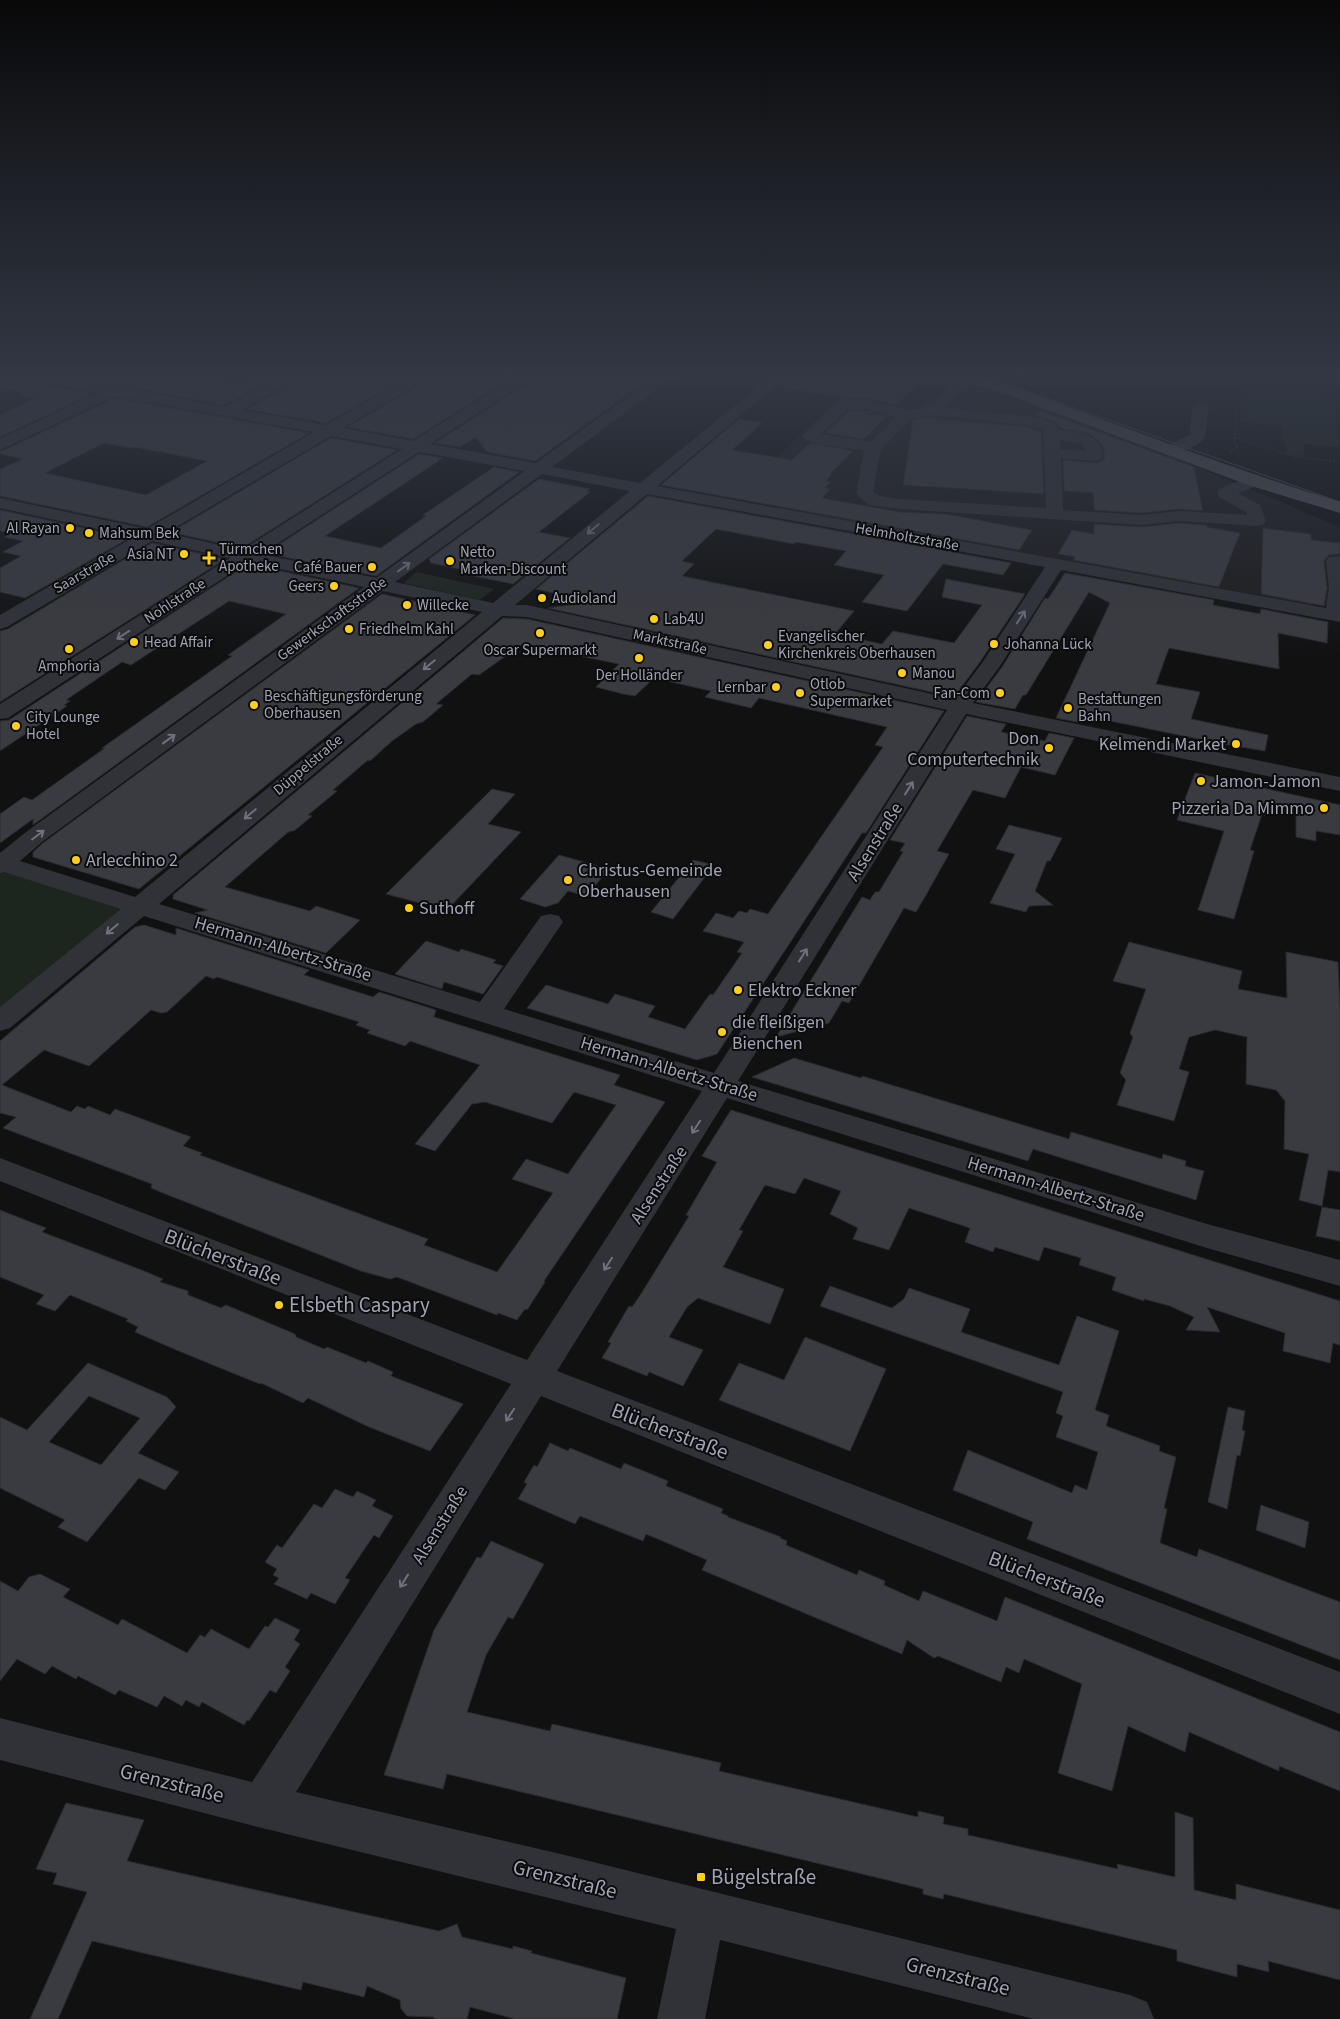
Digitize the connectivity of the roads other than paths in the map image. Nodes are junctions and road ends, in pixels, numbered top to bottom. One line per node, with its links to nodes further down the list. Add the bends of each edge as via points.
1 (260, 470): 17 (street, Saarstraße)
2 (378, 470): 18 (street, Nohlstraße)
3 (535, 470): 21 (street, Gewerkschaftsstraße, one-way to 3)
4 (544, 470): 10 (street, Helmholtzstraße)
5 (664, 470): 10 (street, Düppelstraße)
6 (868, 470): 15 (street, via 864,494 875,501)
7 (1054, 470): 15 (street)
8 (1228, 470): 9 (main road)
9 (1254, 480): 11 (main road); 15 (street, via 1225,494 1254,509 1257,521 1179,516 1142,520); 16 (main road)
10 (643, 488): 20 (street, Helmholtzstraße); 25 (street, Düppelstraße, one-way to 25)
11 (1304, 496): 12 (main road); 14 (main road)
12 (1340, 500)
13 (0, 503): 17 (street, Marktstraße)
14 (1340, 508)
15 (1055, 515)
16 (1340, 518)
17 (149, 535): 18 (street, Marktstraße); 24 (street, Saarstraße)
18 (245, 556): 21 (street, Marktstraße); 29 (street, Nohlstraße, one-way to 29)
19 (1340, 561): 22 (street, via 1335,561)
20 (1056, 564): 26 (street, Helmholtzstraße); 28 (street, Alsenstraße, one-way to 20)
21 (379, 585): 25 (street, Marktstraße); 31 (street, Gewerkschaftsstraße, one-way to 21)
22 (1339, 589): 26 (street)
23 (7, 600): 24 (street)
24 (30, 605): 27 (street, Saarstraße)
25 (497, 610): 28 (street, Marktstraße, via 527,611); 32 (street, Düppelstraße, one-way to 32)
26 (1337, 615)
27 (0, 622)
28 (960, 706): 30 (street, Marktstraße); 36 (street, Alsenstraße, one-way to 28)
29 (0, 714)
30 (1340, 784)
31 (1, 864): 32 (street, Hermann-Albertz-Straße)
32 (141, 905): 34 (street, Hermann-Albertz-Straße); 35 (street, Düppelstraße, one-way to 35)
33 (550, 922): 34 (street)
34 (487, 1013): 36 (street, Hermann-Albertz-Straße)
35 (0, 1022)
36 (721, 1085): 38 (street, Hermann-Albertz-Straße, via 1207,1236); 39 (street, Alsenstraße, one-way to 39)
37 (0, 1169): 39 (street, Blücherstraße)
38 (1340, 1273)
39 (535, 1378): 40 (street, Blücherstraße); 42 (street, Alsenstraße, one-way to 42)
40 (1340, 1693)
41 (0, 1739): 42 (street, Grenzstraße)
42 (262, 1806): 43 (street, Grenzstraße)
43 (702, 1912): 44 (street); 45 (street, Grenzstraße)
44 (682, 2019)
45 (1130, 2019)

